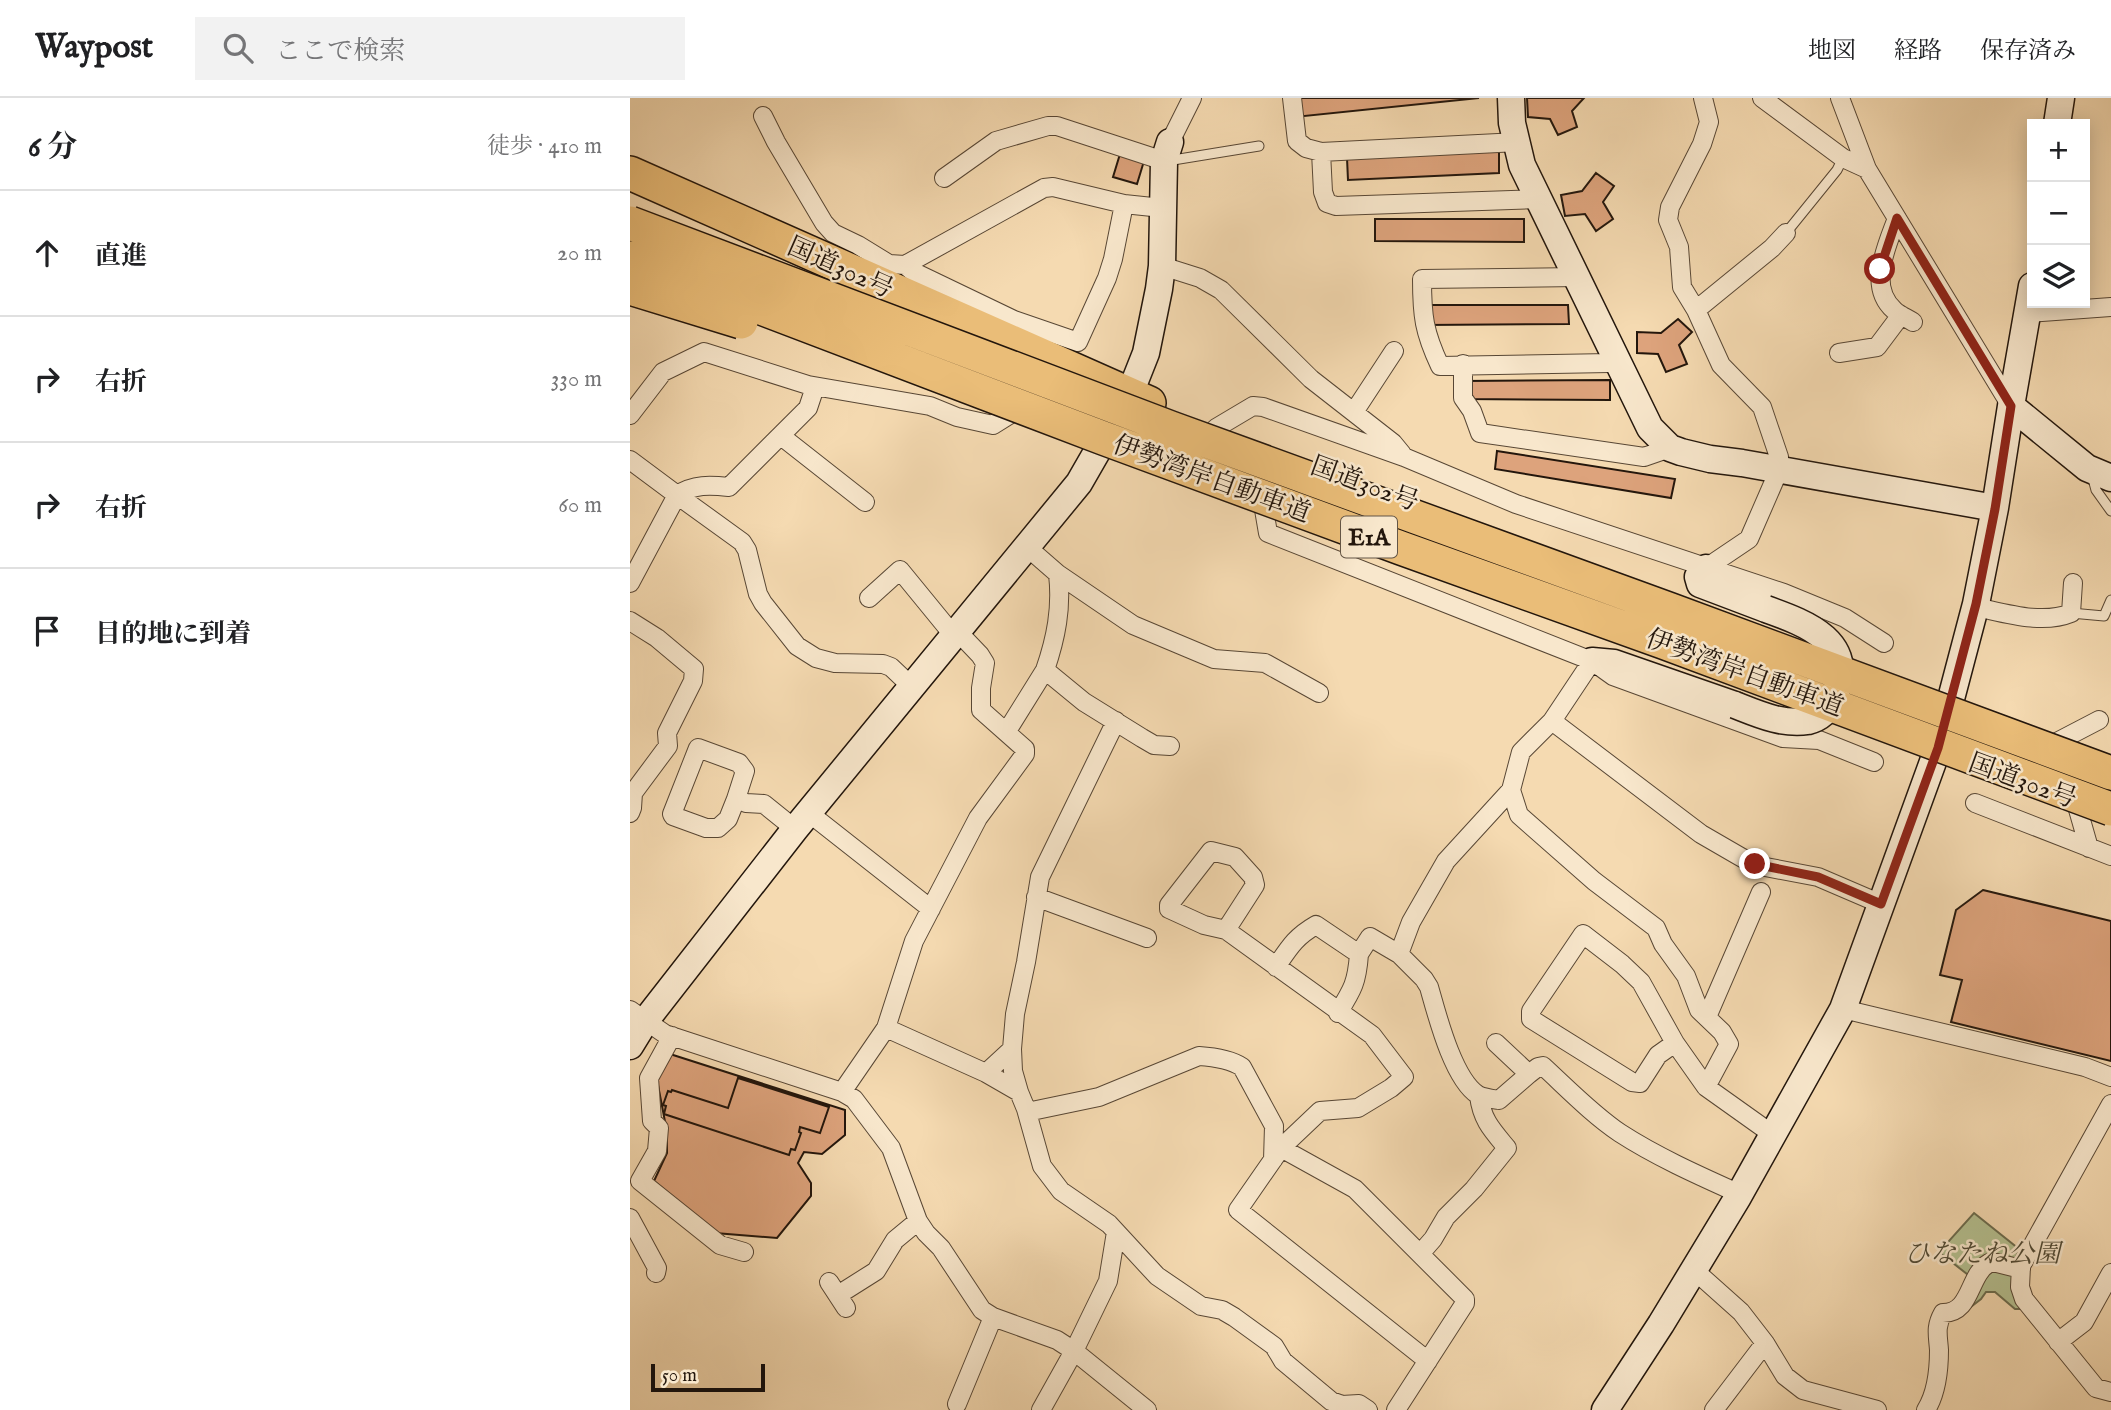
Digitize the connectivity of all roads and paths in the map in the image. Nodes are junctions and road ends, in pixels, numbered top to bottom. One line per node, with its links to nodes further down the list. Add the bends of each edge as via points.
1 (1192, 98): 12 (street)
2 (1292, 98): 13 (street, via 1297,141)
3 (1511, 98): 10 (street)
4 (1703, 98): 32 (street, via 1709,122 1668,220 1679,247 1682,288)
5 (1762, 98): 14 (street)
6 (1840, 98): 15 (street)
7 (2062, 98): 9 (street)
8 (763, 116): 26 (street, via 833,233 889,264)
9 (2058, 119)
10 (1518, 142): 13 (street); 18 (street, via 1522,165)
11 (1259, 146): 12 (lane)
12 (1167, 151): 17 (street, via 1048,126 996,141); 21 (street)
13 (1321, 152): 18 (street, via 1323,192 1327,203 1336,206)
14 (1843, 158): 15 (street); 24 (lane)
15 (1867, 169): 22 (street)
16 (630, 173): 34 (highway, 国道302号)
17 (944, 178)
18 (1539, 199): 28 (street)
19 (630, 200): 46 (highway, bridge)
20 (1124, 204): 21 (street); 26 (street, via 1044,188); 34 (street, via 1107,278 1078,342)
21 (1162, 208): 27 (street)
22 (1897, 218): 36 (street, via 1880,269 1881,292 1894,310 1907,318 1877,347); 43 (street)
23 (630, 223): 46 (highway, 伊勢湾岸自動車道 / E1A, bridge)
24 (1786, 233): 32 (street)
25 (630, 258): 48 (highway, 伊勢湾岸自動車道 / E1A, bridge)
26 (905, 265): 34 (street)
27 (1162, 266): 41 (street, via 1146,353); 44 (street, via 1221,290 1311,379)
28 (1578, 277): 37 (street); 38 (street, via 1422,279 1424,326 1440,366)
29 (630, 289): 40 (highway, 国道302号, bridge, via 898,354); 48 (highway, bridge)
30 (2111, 307): 33 (street)
31 (2029, 308): 33 (street)
32 (1696, 310): 53 (street, via 1721,365 1762,407)
33 (2028, 313): 43 (street)
34 (1011, 330): 40 (street); 41 (highway, 国道302号)
35 (1394, 351): 44 (street)
36 (1839, 353)
37 (1617, 358): 38 (street, via 1611,363); 50 (street, via 1650,428)
38 (1462, 364): 50 (street, via 1463,398 1480,433 1644,457)
39 (816, 387): 42 (street, via 930,406 993,425); 45 (street, via 704,352 663,372); 49 (street, via 808,408)
40 (991, 389): 42 (highway, 国道302号)
41 (1129, 396): 47 (highway, 国道302号); 48 (street)
42 (1031, 401): 48 (highway, 国道302号)
43 (2011, 406): 54 (street); 58 (street)
44 (1354, 412): 51 (street)
45 (630, 415)
46 (1171, 428): 89 (highway, 伊勢湾岸自動車道 / E1A, bridge)
47 (1216, 428): 51 (street, via 1253,406 1264,407); 72 (highway, 国道302号)
48 (1107, 432): 55 (highway, 国道302号); 60 (street, via 1079,483); 94 (highway, 伊勢湾岸自動車道 / E1A, bridge, via 1401,548)
49 (781, 436): 56 (street, via 729,487 699,486); 57 (street)
50 (1670, 448): 53 (street)
51 (1404, 457): 61 (street, via 1516,504)
52 (630, 460): 56 (street)
53 (1779, 470): 58 (street); 61 (street, via 1749,538)
54 (2101, 474): 59 (lane, via 2096,490)
55 (1261, 488): 74 (street, via 1268,533); 78 (highway, 国道302号)
56 (677, 495): 63 (street); 76 (street, via 742,542 762,603 797,646 835,663 883,664)
57 (865, 502)
58 (1995, 509): 68 (street)
59 (2111, 510)
60 (1027, 547): 62 (street); 71 (street)
61 (1706, 568): 67 (street, via 1698,577 1700,584)
62 (1058, 574): 75 (street, via 1061,596 1056,635); 77 (street, via 1133,625 1214,659 1265,663)
63 (630, 583)
64 (2073, 583): 69 (street)
65 (869, 598): 71 (street, via 900,570)
66 (2111, 600): 69 (lane, via 2104,617)
67 (1775, 601): 72 (street); 73 (street, via 1845,618); 80 (street, bridge, via 1825,638 1841,667 1837,688 1829,708 1808,721)
68 (1976, 607): 69 (street, via 2020,617); 79 (street)
69 (2071, 613)
70 (630, 621): 95 (street, via 694,669 693,681 667,733 668,746 633,793)
71 (956, 634): 76 (street); 84 (street, via 985,663 981,710)
72 (1787, 641): 79 (highway, 国道302号)
73 (1884, 643)
74 (1592, 661): 80 (street, via 1614,663); 83 (street)
75 (1045, 670): 82 (street); 84 (street)
76 (911, 686): 96 (street)
77 (1319, 693)
78 (1792, 701): 80 (street); 87 (highway, 国道302号)
79 (1950, 706): 85 (highway, 国道302号); 87 (street)
80 (1740, 715): 88 (street, via 1783,738 1819,740)
81 (2099, 720): 85 (street)
82 (1116, 721): 86 (street, via 1154,745); 100 (street, via 1044,866)
83 (1552, 721): 90 (street, via 1521,752); 101 (street, via 1701,834 1739,856 1755,864 1818,877)
84 (1007, 732): 102 (street, via 1026,748 1025,754 978,818)
85 (2051, 745): 89 (highway, 国道302号)
86 (1170, 746)
87 (1938, 748): 92 (highway, 国道302号); 101 (street)
88 (1874, 762)
89 (2111, 770)
90 (1511, 790): 106 (street, via 1446,861 1411,922); 111 (street, via 1519,816 1656,928)
91 (736, 799): 91 (street, via 728,820 718,828 673,816 698,748 739,762 745,771); 96 (street, via 764,804)
92 (2075, 799): 94 (highway, 国道302号); 97 (street)
93 (1975, 803): 97 (street)
94 (2111, 811)
95 (630, 813)
96 (802, 821): 102 (street); 110 (street)
97 (2089, 848): 98 (street)
98 (2111, 856)
99 (1761, 892): 111 (street)
100 (1036, 897): 104 (street); 117 (street, via 1014,1014)
101 (1881, 904): 108 (street)
102 (931, 909): 112 (street, via 914,941)
103 (1226, 930): 103 (street, via 1170,909 1211,851 1235,857 1255,885); 107 (street)
104 (1147, 938)
105 (1360, 954): 106 (street, via 1370,937); 107 (street, via 1316,925 1294,940); 109 (street, via 1354,987)
106 (1399, 954): 124 (street, via 1429,987 1450,1054)
107 (1276, 967): 109 (street)
108 (1843, 1009): 120 (street); 127 (street)
109 (1338, 1013): 128 (street, via 1373,1035 1404,1077 1358,1108 1320,1111)
110 (638, 1015): 113 (street); 116 (street)
111 (1707, 1017): 121 (street, via 1729,1044)
112 (886, 1028): 118 (street); 122 (street)
113 (672, 1036): 122 (street); 129 (street, via 649,1078 652,1121 659,1128 657,1151)
114 (1496, 1043): 119 (street)
115 (1675, 1043): 115 (street, via 1641,982 1583,934 1531,1011 1531,1019 1632,1082 1640,1083 1658,1055); 121 (street)
116 (630, 1046)
117 (1013, 1049): 118 (street); 123 (street)
118 (986, 1073): 123 (street)
119 (1529, 1074): 124 (street, via 1499,1100); 130 (street, via 1543,1066 1621,1134)
120 (2111, 1077)
121 (1706, 1087): 127 (street)
122 (842, 1092): 132 (street, via 854,1099 891,1148)
123 (1019, 1092): 126 (street)
124 (1479, 1096): 135 (street, via 1487,1124 1507,1148)
125 (2111, 1104): 136 (street)
126 (1027, 1112): 128 (street, via 1099,1097 1199,1056 1210,1056 1242,1067 1274,1126); 133 (street, via 1042,1166 1061,1191)
127 (1772, 1134): 130 (street)
128 (1277, 1154): 135 (street, via 1354,1189); 145 (street, via 1238,1210)
129 (635, 1187): 134 (street, via 720,1245)
130 (1740, 1194): 137 (street)
131 (630, 1218): 138 (street)
132 (918, 1221): 140 (street, via 895,1240 876,1271); 141 (street, via 982,1310)
133 (1115, 1232): 144 (street, via 1108,1281); 148 (street, via 1157,1276 1201,1306 1234,1317 1274,1346 1283,1361)
134 (744, 1252)
135 (1420, 1254): 145 (street, via 1465,1298)
136 (2021, 1269): 142 (street, via 2024,1299); 156 (street, via 1997,1263 1983,1266 1961,1307 1943,1313 1936,1333 1939,1351 1934,1395)
137 (1694, 1270): 143 (street, via 1741,1312); 153 (street)
138 (656, 1273)
139 (2111, 1273): 142 (street, via 2084,1322)
140 (837, 1295)
141 (993, 1317): 144 (street, via 1057,1340); 147 (street)
142 (2058, 1342): 146 (street, via 2096,1388)
143 (1765, 1343): 154 (street); 155 (street, via 1785,1377 1803,1390)
144 (1074, 1351): 149 (street); 150 (street)
145 (1428, 1361): 152 (street)
146 (2111, 1392)
147 (957, 1404)
148 (1332, 1406): 151 (street, via 1359,1404)
149 (1041, 1410)
150 (1147, 1410)
151 (1368, 1410)
152 (1396, 1410)
153 (1605, 1410)
154 (1714, 1410)
155 (1877, 1410)
156 (1926, 1410)

